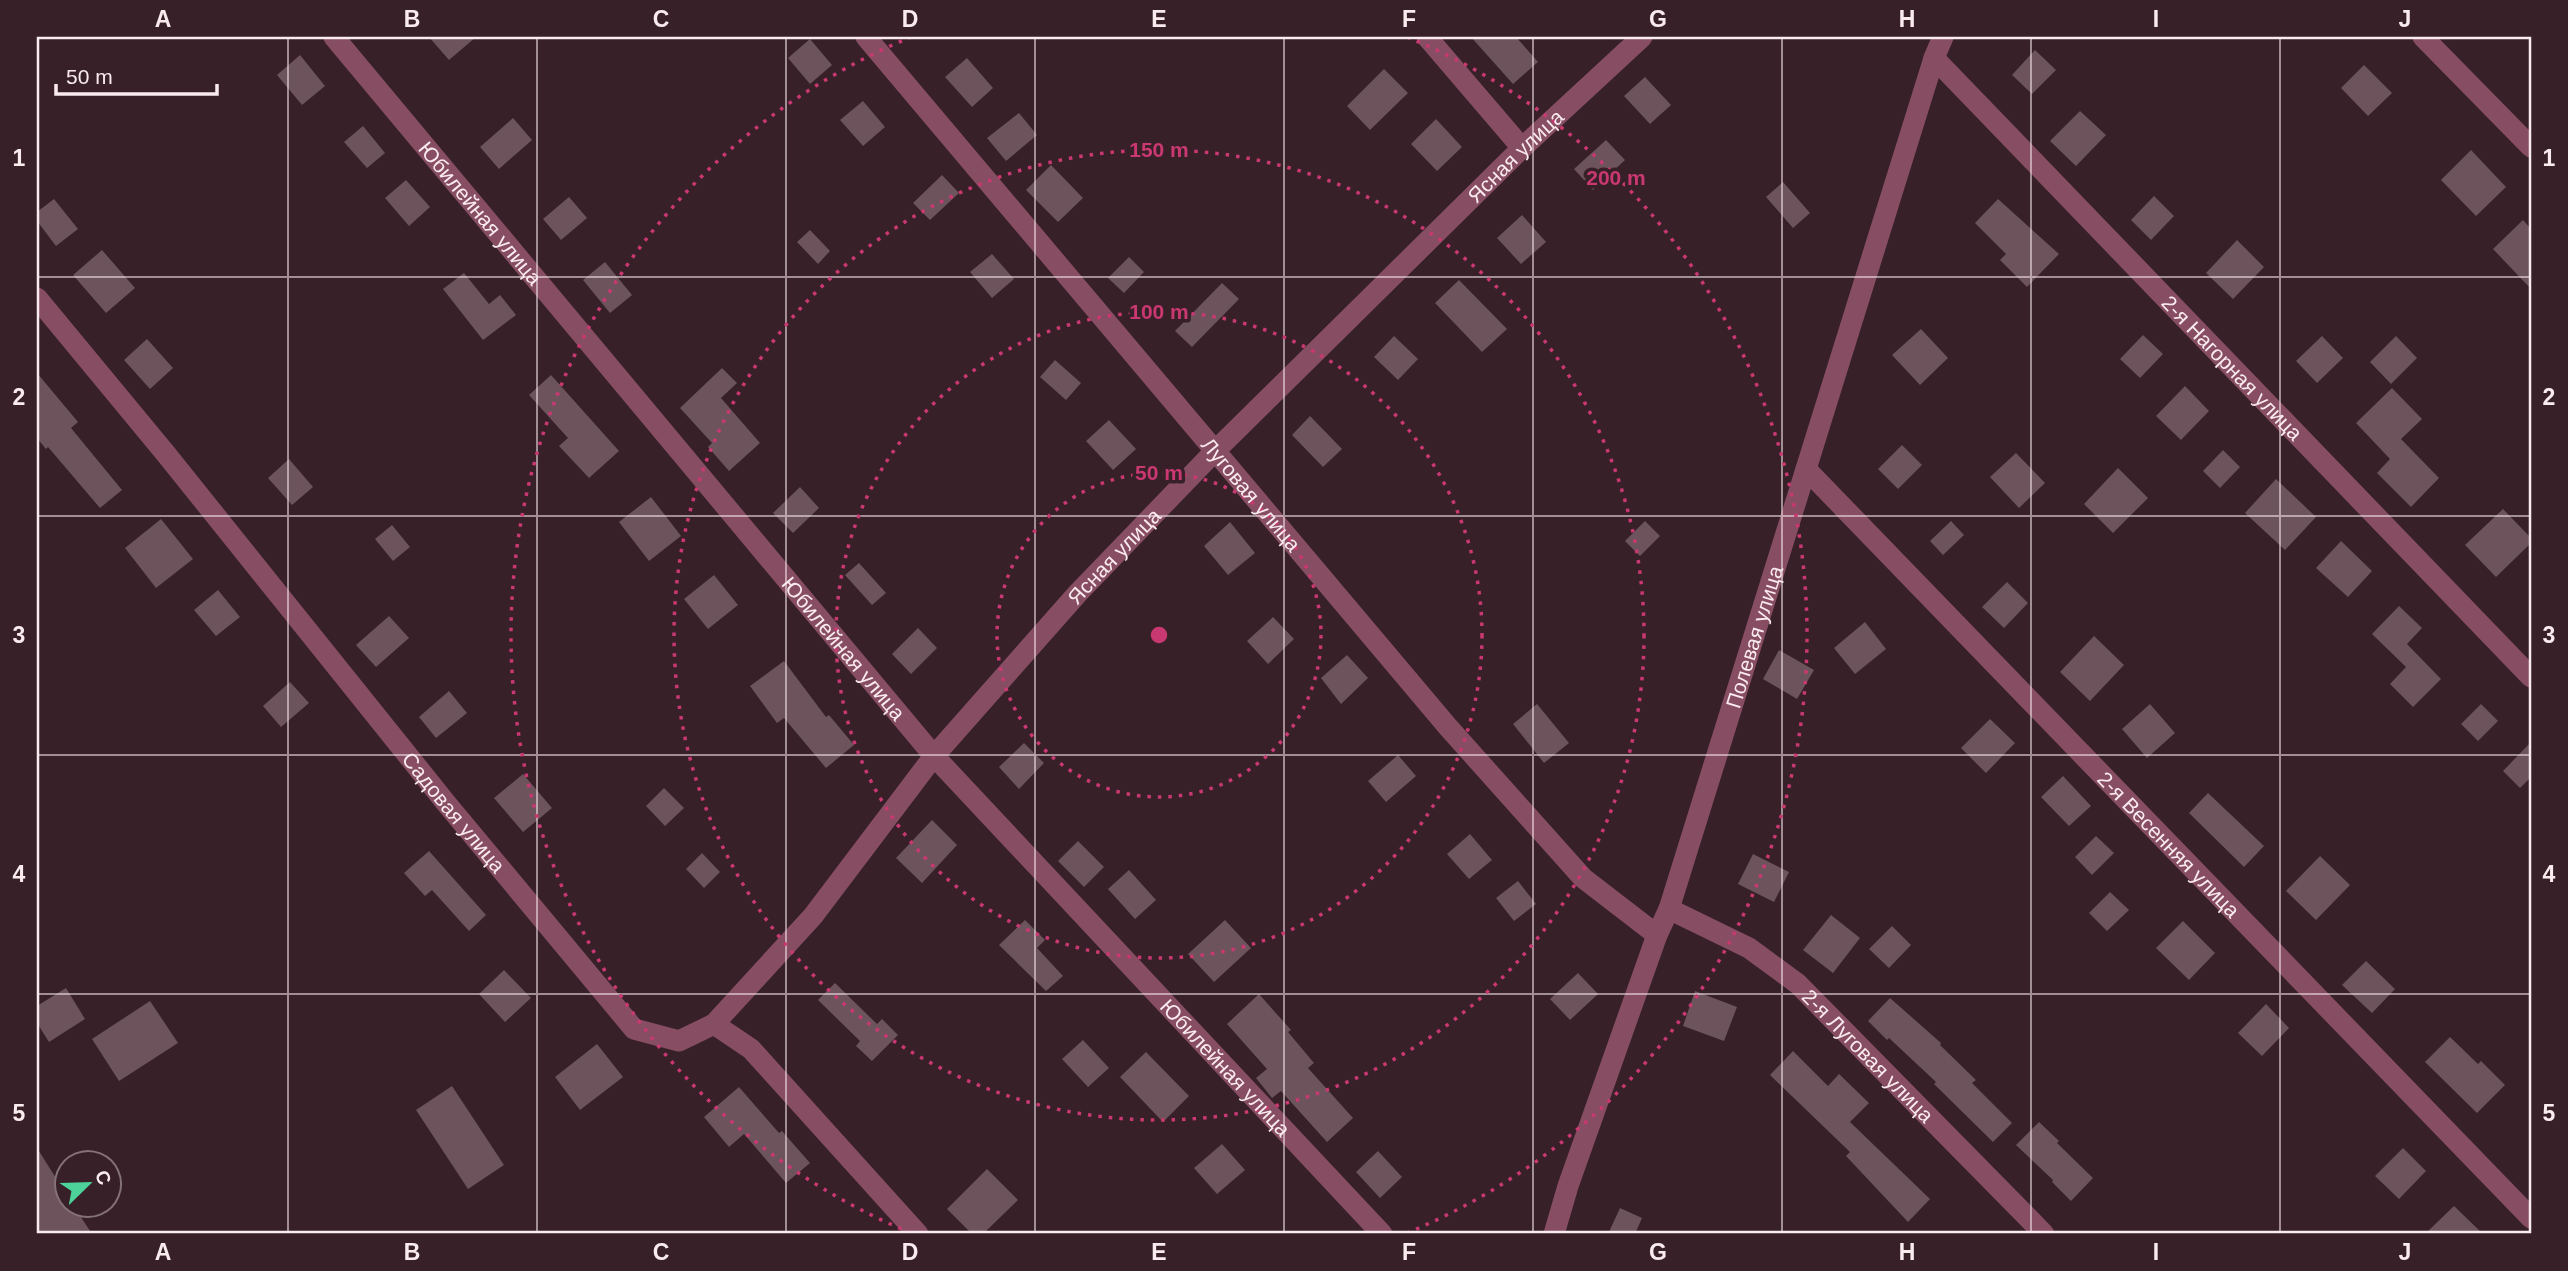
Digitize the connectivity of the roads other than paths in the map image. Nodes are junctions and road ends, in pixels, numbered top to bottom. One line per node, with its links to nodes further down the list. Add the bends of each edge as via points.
1 (334, 37): 14 (street, Юбилейная улица)
2 (866, 37): 11 (street, Луговая улица)
3 (1427, 37): 9 (street)
4 (1642, 37): 9 (street, Ясная улица)
5 (1942, 37): 7 (street, Полевая улица)
6 (2423, 37): 8 (street)
7 (1934, 58): 12 (street, Полевая улица); 13 (street, 2-я Нагорная улица)
8 (2531, 147)
9 (1522, 148): 11 (street, Ясная улица)
10 (37, 298): 17 (street, Садовая улица, via 634,1029 679,1041)
11 (1216, 450): 14 (street, Ясная улица, via 1078,593); 16 (street, Луговая улица, via 1448,727 1583,878)
12 (1807, 469): 15 (street, Полевая улица); 18 (street, 2-я Весенняя улица)
13 (2531, 677)
14 (934, 757): 17 (street, Ясная улица, via 813,916); 20 (street, Юбилейная улица)
15 (1669, 909): 16 (street, Полевая улица); 22 (street, 2-я Луговая улица, via 1749,948 1798,984)
16 (1657, 936): 21 (street, Полевая улица)
17 (714, 1024): 19 (street, via 751,1049)
18 (2531, 1219)
19 (918, 1234)
20 (1381, 1234)
21 (1554, 1234)
22 (2044, 1234)

